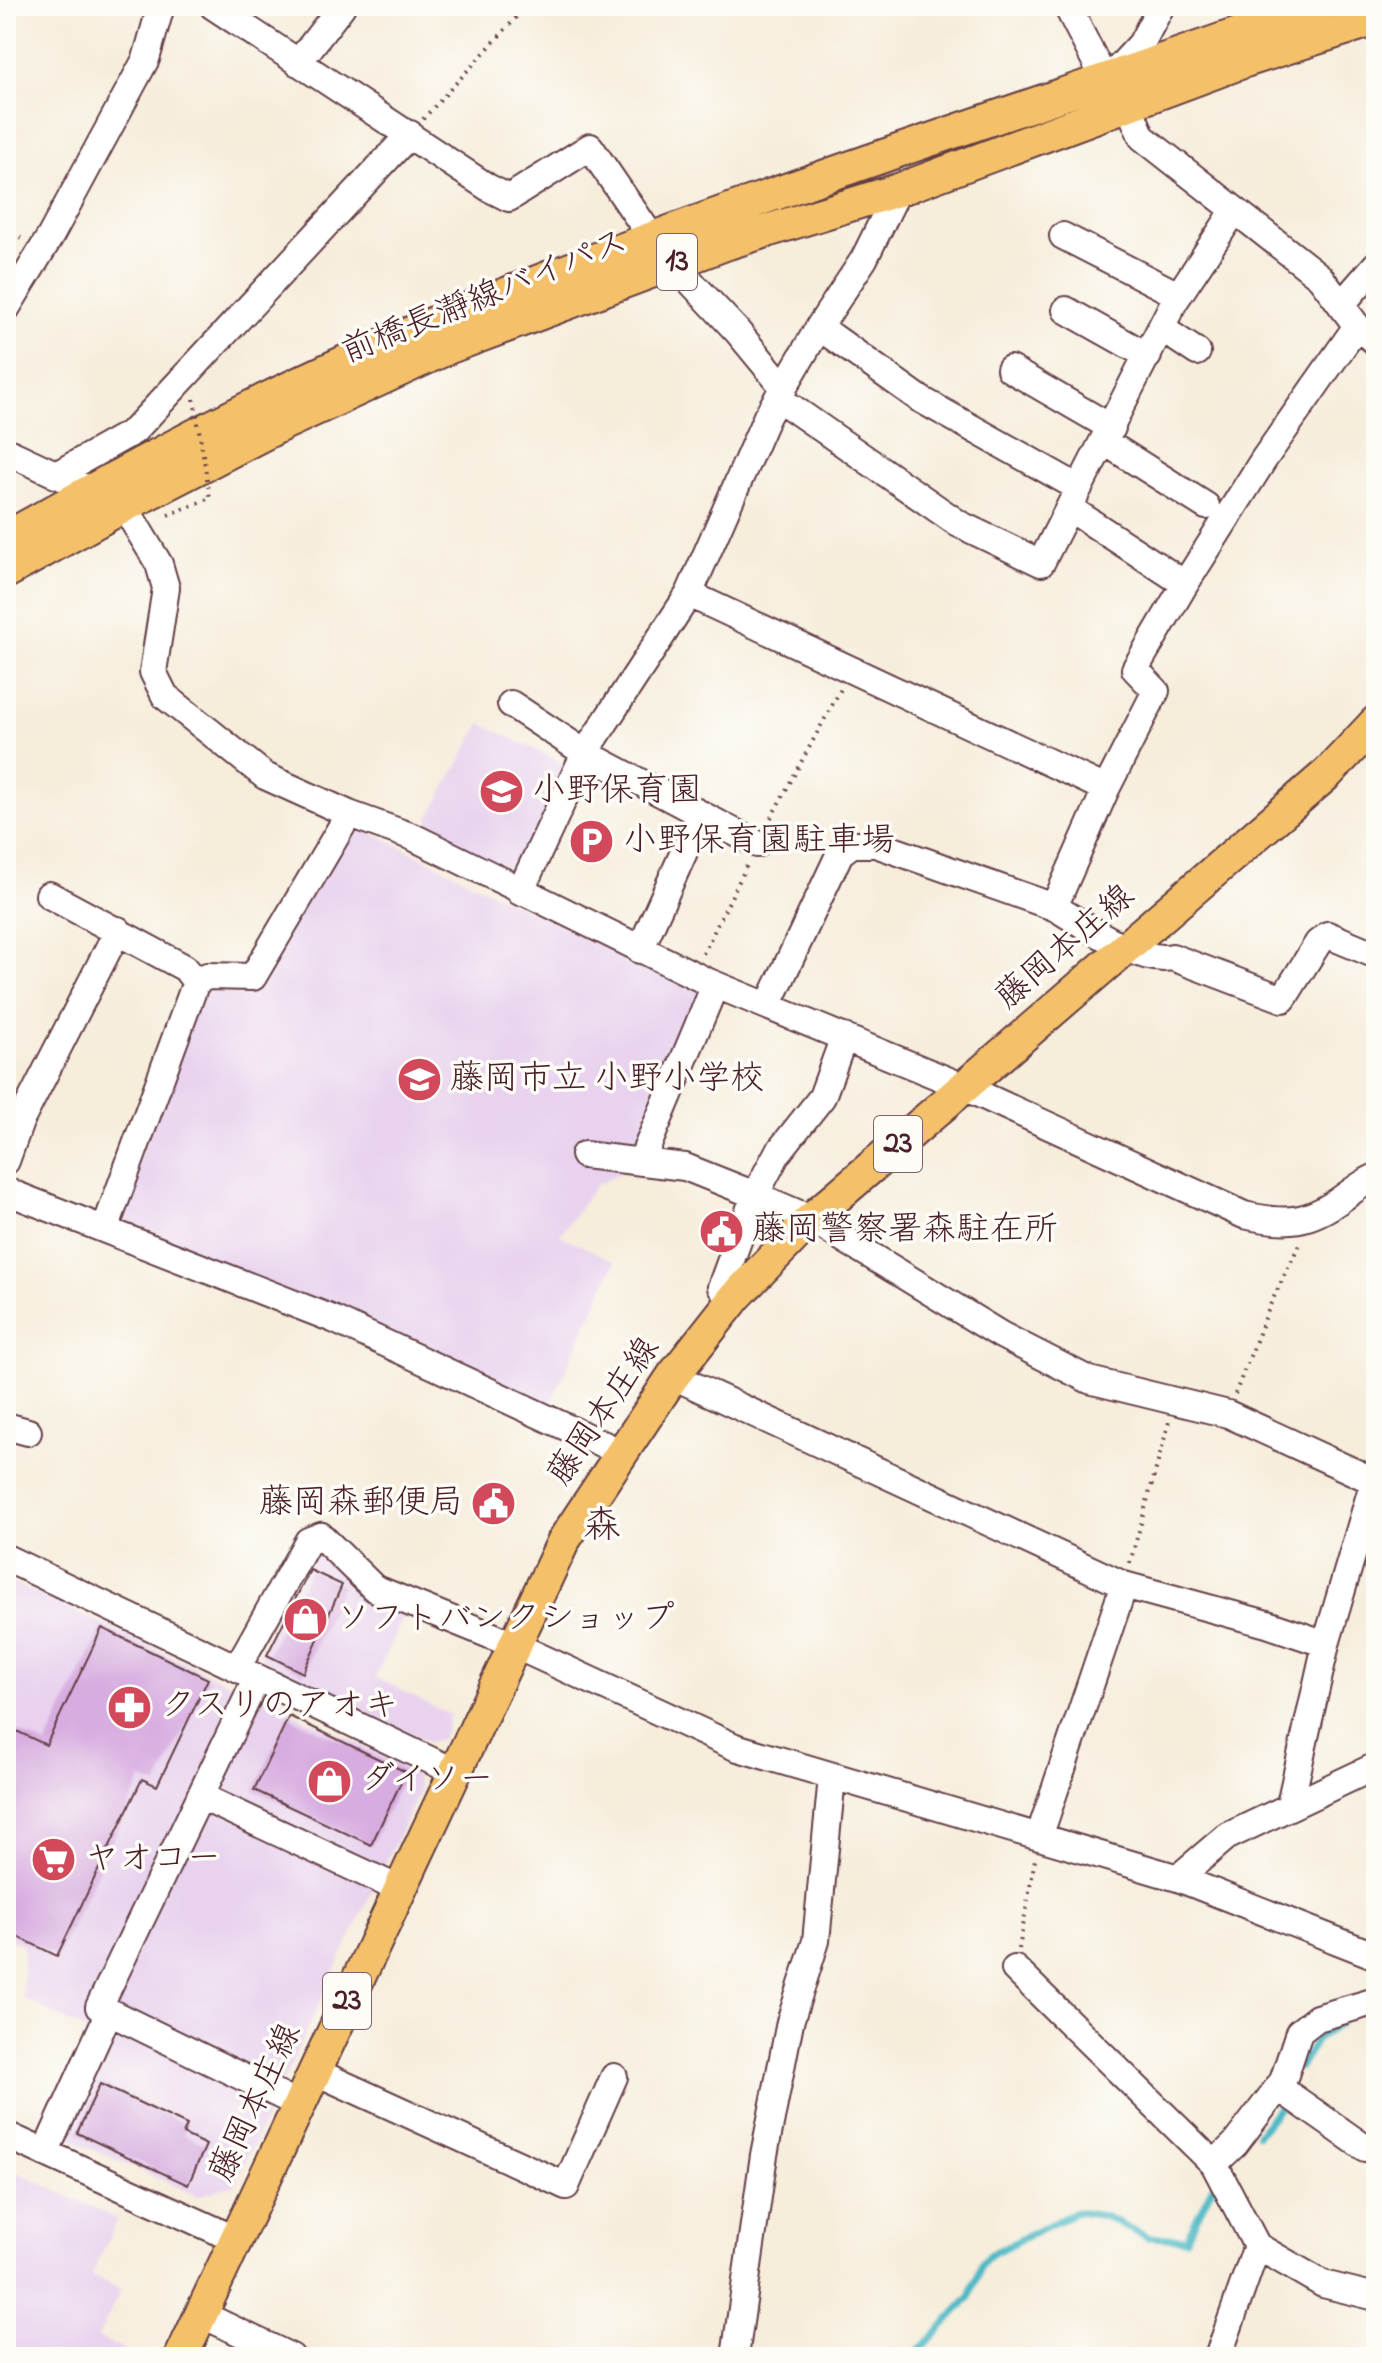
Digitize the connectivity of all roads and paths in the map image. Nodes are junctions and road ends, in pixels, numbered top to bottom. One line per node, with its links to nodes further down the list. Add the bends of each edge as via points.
1 (161, 6): 19 (street, via 146,59)
2 (213, 6): 9 (street)
3 (342, 6): 9 (street)
4 (527, 6): 11 (path)
5 (1067, 6): 10 (street)
6 (1161, 6): 10 (street)
7 (1318, 6): 10 (main road, 前橋長瀞線バイパス / 13)
8 (1376, 19): 10 (main road, 前橋長瀞線バイパス / 13)
9 (298, 63): 11 (street)
10 (1117, 93): 12 (main road, 前橋長瀞線バイパス / 13); 13 (street, via 1142,137); 15 (main road, 前橋長瀞線バイパス / 13)
11 (410, 134): 15 (street, via 509,198 590,147); 31 (street, via 134,431)
12 (898, 190): 16 (main road, 前橋長瀞線バイパス / 13); 22 (street, via 864,259)
13 (1235, 210): 18 (street); 21 (street, via 1320,277)
14 (1063, 236): 18 (street)
15 (652, 238): 32 (main road, 前橋長瀞線バイパス / 13, via 423,328 268,398)
16 (673, 263): 27 (street); 34 (main road, 前橋長瀞線バイパス / 13, via 450,347)
17 (1376, 265): 21 (street)
18 (1178, 295): 23 (street)
19 (6, 309)
20 (1066, 310): 25 (street)
21 (1358, 324): 39 (street)
22 (819, 327): 27 (street); 33 (street)
23 (1161, 328): 24 (street); 25 (street)
24 (1197, 352)
25 (1148, 356): 29 (street)
26 (1010, 369): 29 (street)
27 (781, 393): 33 (street, via 959,524 1041,563); 40 (street)
28 (194, 399): 36 (path, bridge, via 210,498)
29 (1109, 435): 33 (street); 35 (street)
30 (6, 451): 31 (street)
31 (56, 475): 32 (street)
32 (90, 491): 34 (street); 37 (main road, 前橋長瀞線バイパス / 13)
33 (1074, 498): 39 (street)
34 (124, 506): 38 (main road, 前橋長瀞線バイパス / 13); 46 (street, via 159,564 166,588 153,672 165,696 265,776)
35 (1206, 506)
36 (174, 514)
37 (6, 538)
38 (6, 572)
39 (1185, 584): 45 (street, via 1135,669 1156,691)
40 (689, 594): 41 (street); 44 (street)
41 (852, 669): 45 (street); 48 (path)
42 (511, 704): 44 (street)
43 (1376, 722): 53 (main road, 藤岡本庄線 / 23, via 1328,773)
44 (585, 753): 47 (street); 49 (street)
45 (1106, 789): 51 (street)
46 (349, 814): 49 (street, via 413,837); 57 (street, via 253,977 207,976)
47 (701, 814): 48 (street); 54 (street)
48 (757, 844): 56 (path)
49 (520, 892): 54 (street)
50 (49, 895): 52 (street)
51 (1054, 907): 53 (street); 58 (street, via 876,844 852,844 840,853)
52 (118, 930): 57 (street, via 185,968); 62 (street, via 20,1122)
53 (1126, 947): 55 (street, via 1158,960 1172,957 1283,999 1328,935); 60 (main road, 藤岡本庄線 / 23)
54 (640, 950): 56 (street)
55 (1376, 955)
56 (704, 980): 58 (street); 63 (street)
57 (196, 982): 69 (street)
58 (768, 1006): 59 (street)
59 (844, 1037): 60 (street); 66 (street, via 822,1097 777,1154)
60 (964, 1087): 67 (main road, 藤岡本庄線 / 23); 68 (street, via 1244,1215 1276,1222)
61 (584, 1155): 63 (street)
62 (6, 1161)
63 (641, 1162): 66 (street, via 685,1167)
64 (1376, 1177): 68 (street, via 1324,1212)
65 (6, 1191): 69 (street)
66 (755, 1195): 67 (street); 70 (street, via 721,1287)
67 (811, 1219): 70 (main road, 藤岡本庄線 / 23); 72 (street, via 1001,1335 1089,1380)
68 (1304, 1219): 73 (path, via 1301,1246 1271,1303)
69 (105, 1229): 74 (street, via 333,1319)
70 (732, 1302): 71 (main road, 藤岡本庄線 / 23)
71 (673, 1376): 74 (main road, 藤岡本庄線 / 23); 77 (street)
72 (1175, 1400): 73 (street); 77 (path)
73 (1228, 1414): 75 (street)
74 (622, 1453): 78 (main road, 藤岡本庄線 / 23, via 564,1540)
75 (1375, 1481): 79 (street)
76 (6, 1558): 80 (street)
77 (1124, 1585): 79 (street); 86 (street)
78 (512, 1644): 80 (street, via 374,1588 321,1536 308,1541); 82 (main road, 藤岡本庄線 / 23); 83 (street, via 735,1747)
79 (1326, 1644): 85 (street)
80 (247, 1673): 82 (street); 84 (street)
81 (1376, 1766): 85 (street)
82 (453, 1771): 88 (main road, 藤岡本庄線 / 23)
83 (832, 1777): 86 (street); 108 (street, via 816,1941 787,2037 764,2155)
84 (200, 1796): 88 (street); 92 (street, via 99,2007)
85 (1290, 1804): 87 (street, via 1226,1837)
86 (1039, 1837): 87 (street); 90 (path)
87 (1178, 1878): 89 (street)
88 (399, 1889): 93 (main road, 藤岡本庄線 / 23)
89 (1376, 1956)
90 (1015, 1969): 100 (street)
91 (1376, 2001): 95 (street, via 1317,2018 1299,2032)
92 (109, 2012): 96 (street); 99 (street)
93 (314, 2071): 94 (street, via 566,2186); 96 (main road, 藤岡本庄線 / 23)
94 (614, 2077)
95 (1278, 2087): 98 (street, via 1365,2148); 100 (street)
96 (298, 2104): 101 (main road, 藤岡本庄線 / 23)
97 (6, 2135): 99 (street)
98 (1376, 2149)
99 (45, 2153): 101 (street)
100 (1214, 2164): 102 (street)
101 (235, 2239): 104 (main road, 藤岡本庄線 / 23)
102 (1257, 2246): 103 (street, via 1323,2284); 105 (street)
103 (1376, 2297)
104 (201, 2314): 106 (main road, 藤岡本庄線 / 23); 107 (street)
105 (1227, 2354)
106 (181, 2357)
107 (291, 2357)
108 (735, 2357)

